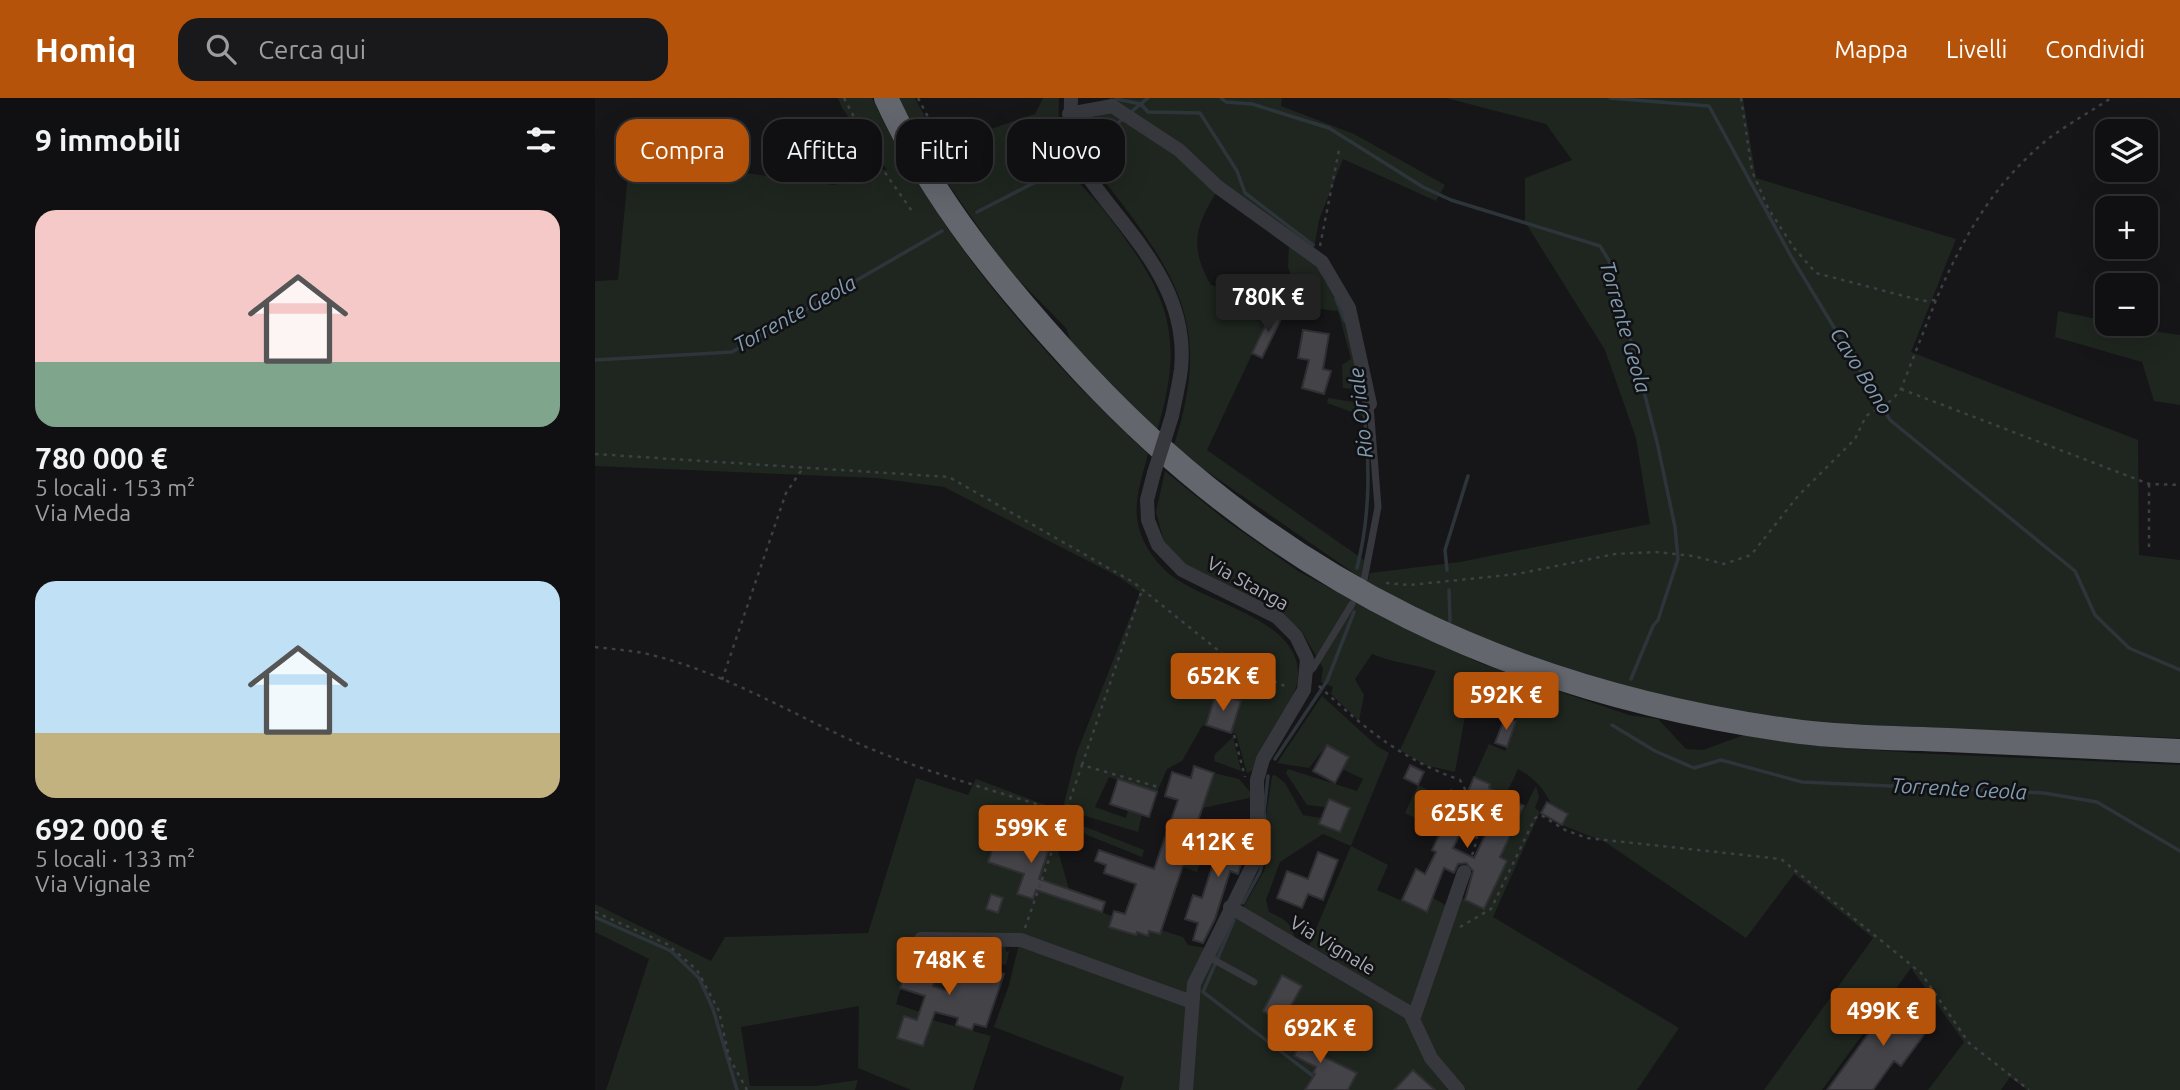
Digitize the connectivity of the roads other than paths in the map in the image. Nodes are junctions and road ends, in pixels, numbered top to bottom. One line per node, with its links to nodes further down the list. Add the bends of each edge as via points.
1 (885, 98): 9 (highway, via 955,219 1033,318 1131,423 1268,535 1396,613 1480,652 1604,694 1705,717 1805,732)
2 (1071, 98): 4 (street, Via Stanga)
3 (1118, 109): 4 (street); 5 (street, via 1179,150 1218,187 1318,259 1349,308)
4 (1069, 114): 8 (street, Via Stanga, bridge, via 1076,159 1163,276 1177,322 1181,367 1147,500 1148,520 1158,545 1182,570 1277,617 1296,636 1307,659)
5 (1370, 404): 6 (lane, via 1378,507)
6 (1364, 577)
7 (1352, 604): 8 (lane)
8 (1305, 675): 11 (street, Via Stanga, via 1302,693 1263,760 1256,796 1257,856)
9 (2180, 751)
10 (1464, 872): 16 (street)
11 (1230, 907): 13 (street, Via Stanga); 16 (street, Via Vignale, via 1410,1013)
12 (921, 939): 15 (street, via 1020,940)
13 (1213, 958): 14 (lane); 15 (street, Via Stanga, via 1194,984)
14 (1254, 982)
15 (1192, 1002): 17 (street, Via Stanga)
16 (1413, 1020): 18 (street, Via Vignale, via 1431,1058)
17 (1186, 1090)
18 (1458, 1090)

